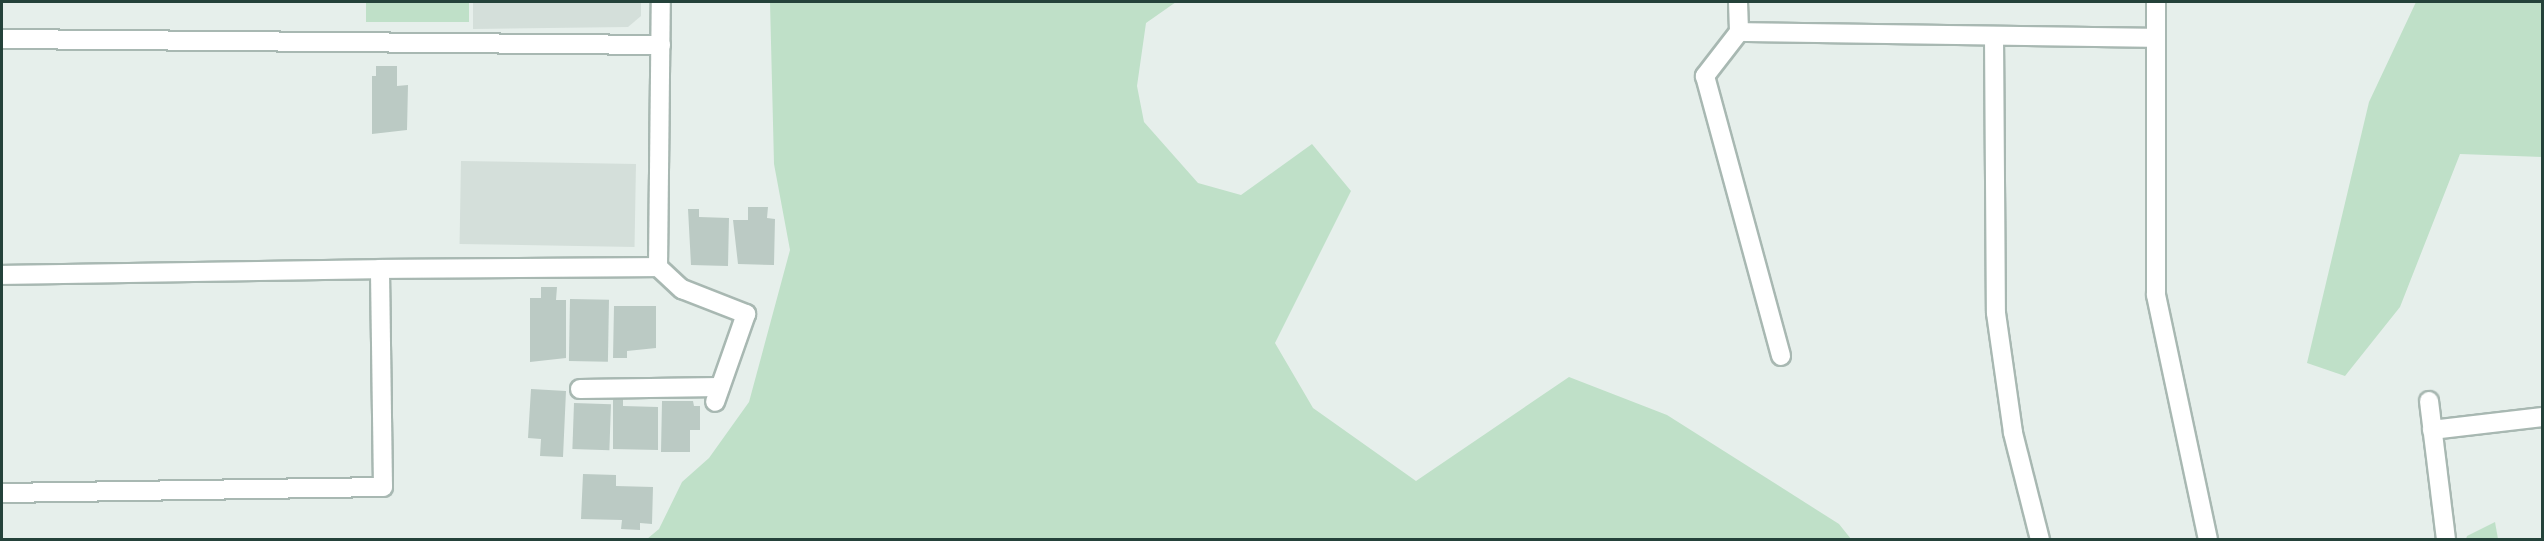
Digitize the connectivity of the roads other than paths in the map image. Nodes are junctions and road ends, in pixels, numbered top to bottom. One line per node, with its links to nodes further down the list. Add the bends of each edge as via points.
1 (661, 2): 8 (street)
2 (1738, 2): 4 (street)
3 (2156, 2): 6 (street)
4 (1739, 32): 5 (street); 12 (street, via 1705,76)
5 (1994, 36): 6 (street); 18 (street, via 1996,313 2013,433)
6 (2156, 38): 19 (street, via 2156,295)
7 (2, 39): 8 (street)
8 (661, 45): 9 (street)
9 (658, 267): 10 (street); 13 (street, via 682,289 746,314 717,394)
10 (380, 269): 11 (street); 17 (street, via 383,487)
11 (2, 275)
12 (1781, 356)
13 (580, 388)
14 (2429, 401): 16 (street)
15 (2542, 417): 16 (street)
16 (2432, 430): 20 (street)
17 (2, 493)
18 (2040, 540)
19 (2208, 540)
20 (2446, 540)

